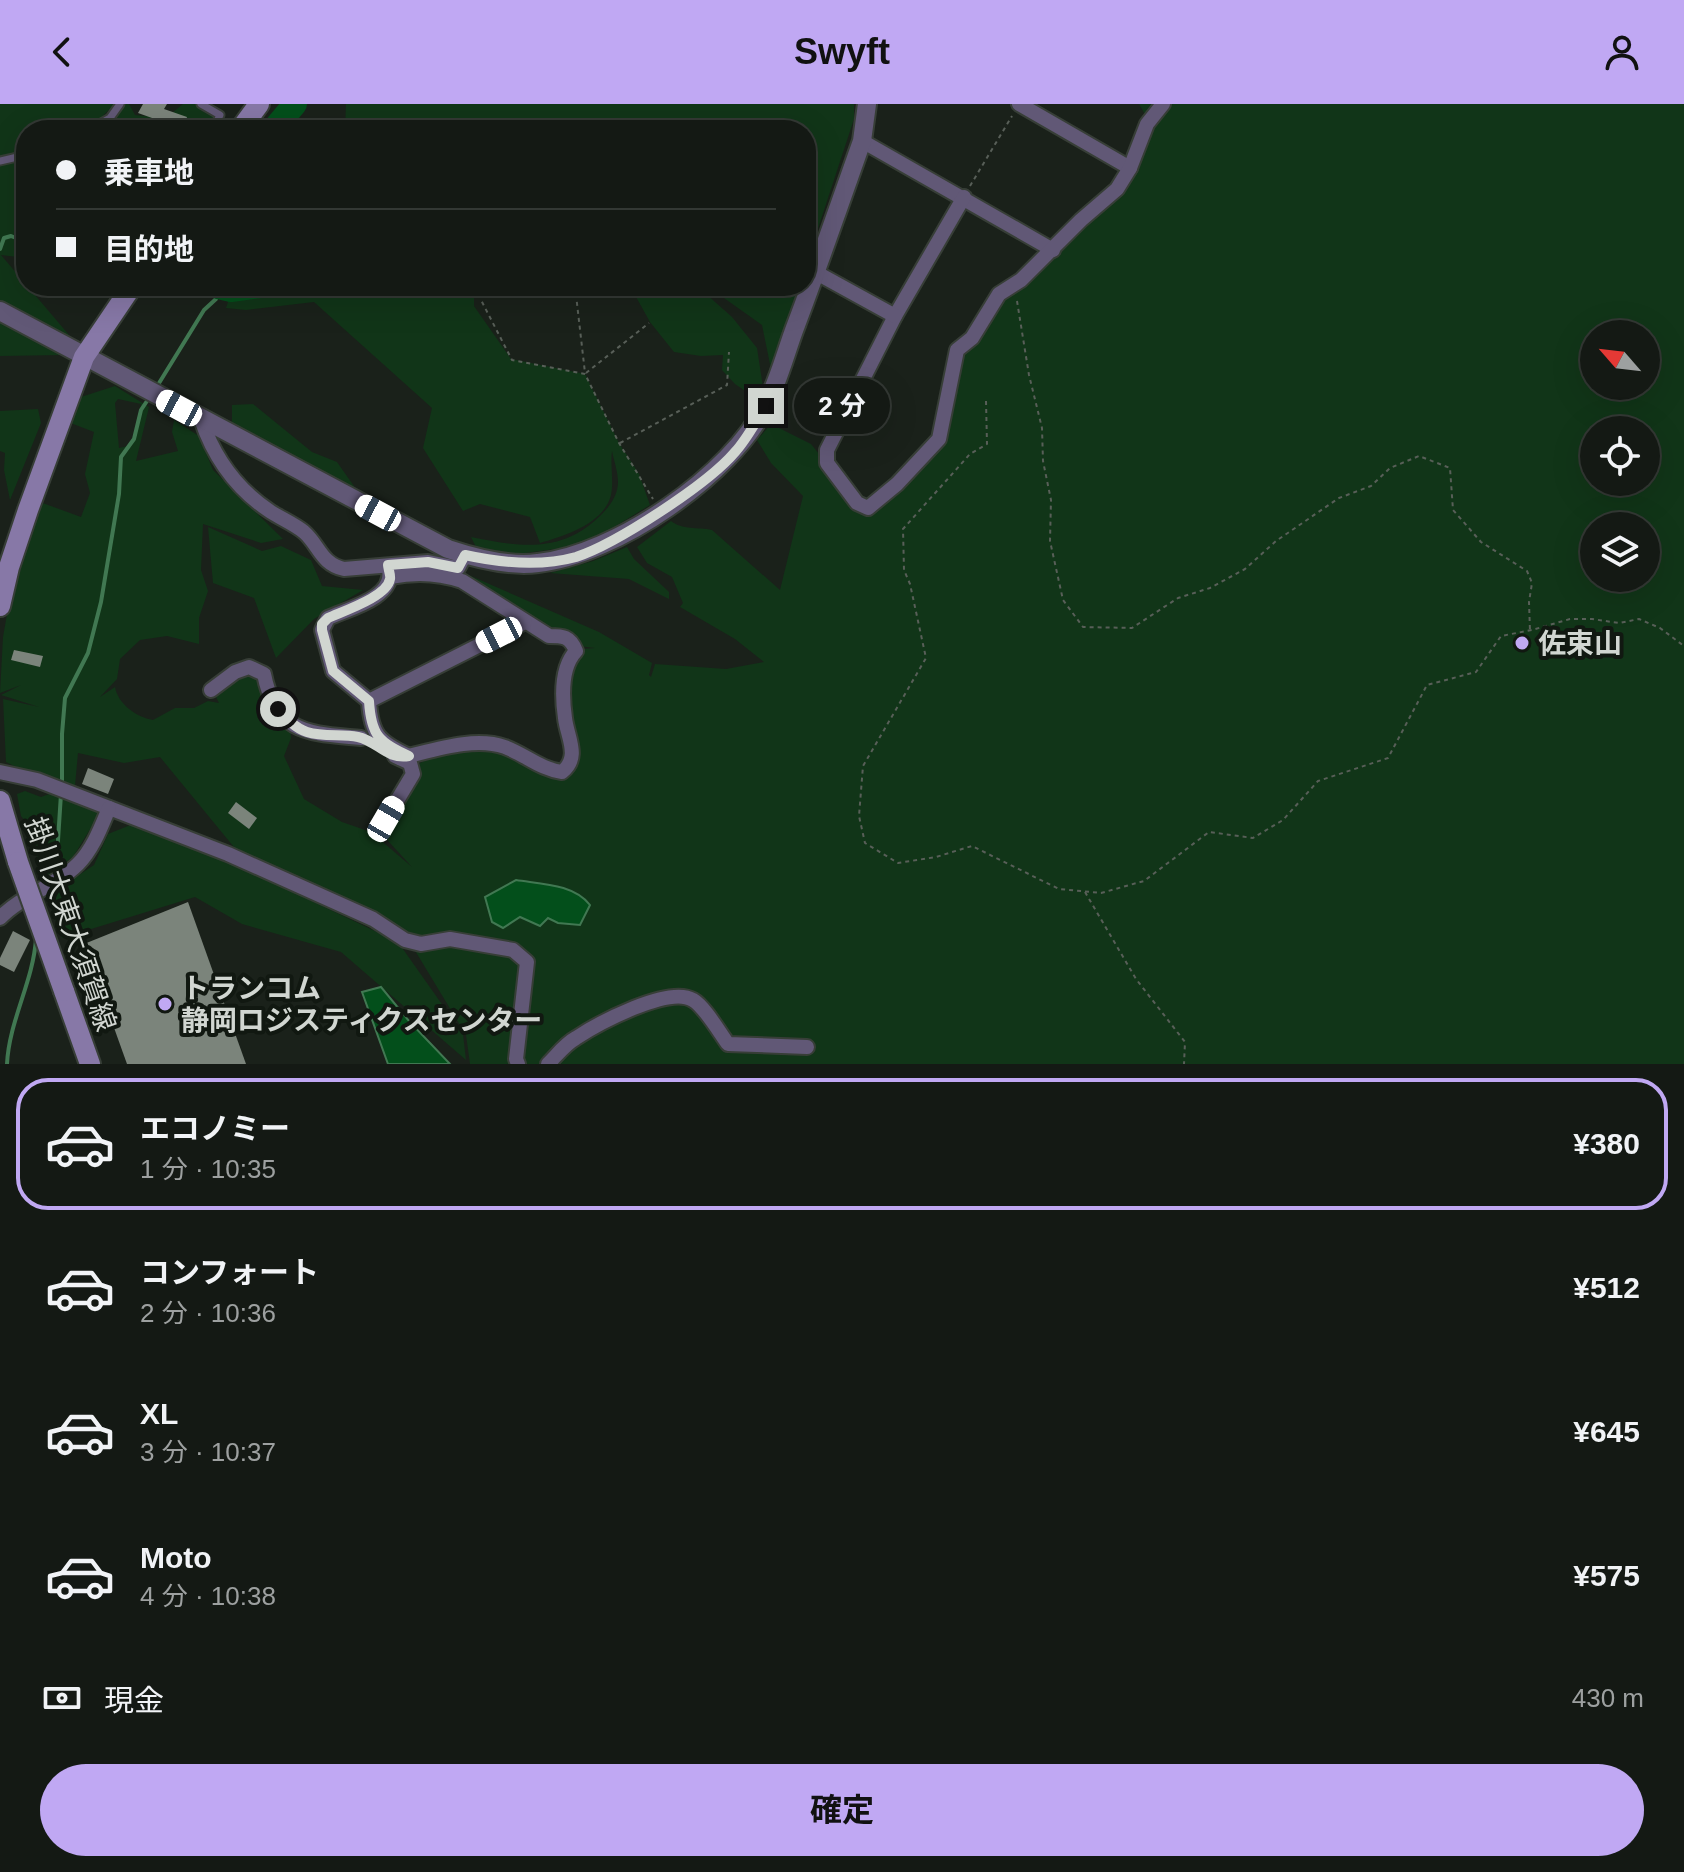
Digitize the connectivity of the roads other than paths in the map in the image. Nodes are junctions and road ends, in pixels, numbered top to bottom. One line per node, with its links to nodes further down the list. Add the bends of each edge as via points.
1 (120, 104): 6 (lane)
2 (201, 104): 7 (lane, via 220,115)
3 (867, 104): 8 (street)
4 (1019, 104): 9 (street)
5 (1163, 104): 9 (street, via 1147,124)
6 (106, 120)
7 (218, 120)
8 (862, 141): 10 (street); 12 (street)
9 (1130, 168): 11 (street, via 1117,189)
10 (964, 197): 11 (street); 17 (street)
11 (1053, 250): 17 (street, via 999,294 972,338 957,350 939,439 868,508 857,503 827,463 827,450)
12 (816, 269)
13 (816, 273): 17 (street)
14 (125, 296): 18 (main road)
15 (806, 296): 20 (street, via 766,406 735,452 696,486 633,528 577,556 534,564)
16 (1, 313): 18 (street)
17 (895, 316)
18 (84, 357): 19 (street); 22 (main road, via 28,510)
19 (201, 419): 20 (street); 21 (street, via 230,477 301,530 326,562 344,569)
20 (465, 555): 21 (street, via 458,568 428,562)
21 (389, 571): 23 (street, via 447,575); 25 (street, via 387,587 378,595 322,624 333,671)
22 (0, 606)
23 (525, 622): 25 (street); 28 (street, via 572,641 576,651 564,671 565,719 573,746 567,768 547,770 505,747 480,743)
24 (211, 690): 27 (street, via 249,667 264,674 270,699 299,728)
25 (369, 701): 28 (street, via 373,729)
26 (330, 726): 27 (street)
27 (361, 738): 28 (street, via 387,754)
28 (404, 757): 32 (street, via 413,774)
29 (0, 772): 31 (street, via 37,780)
30 (0, 801): 35 (main road, 掛川大東大須賀線, bridge)
31 (109, 808): 33 (street, via 78,864); 36 (street, via 228,854 373,919 405,940 421,944 450,939 513,950 527,962)
32 (386, 819)
33 (0, 918)
34 (807, 1047): 37 (street, via 728,1044 693,1000 678,995 594,1027)
35 (90, 1064)
36 (518, 1064)
37 (548, 1064)

